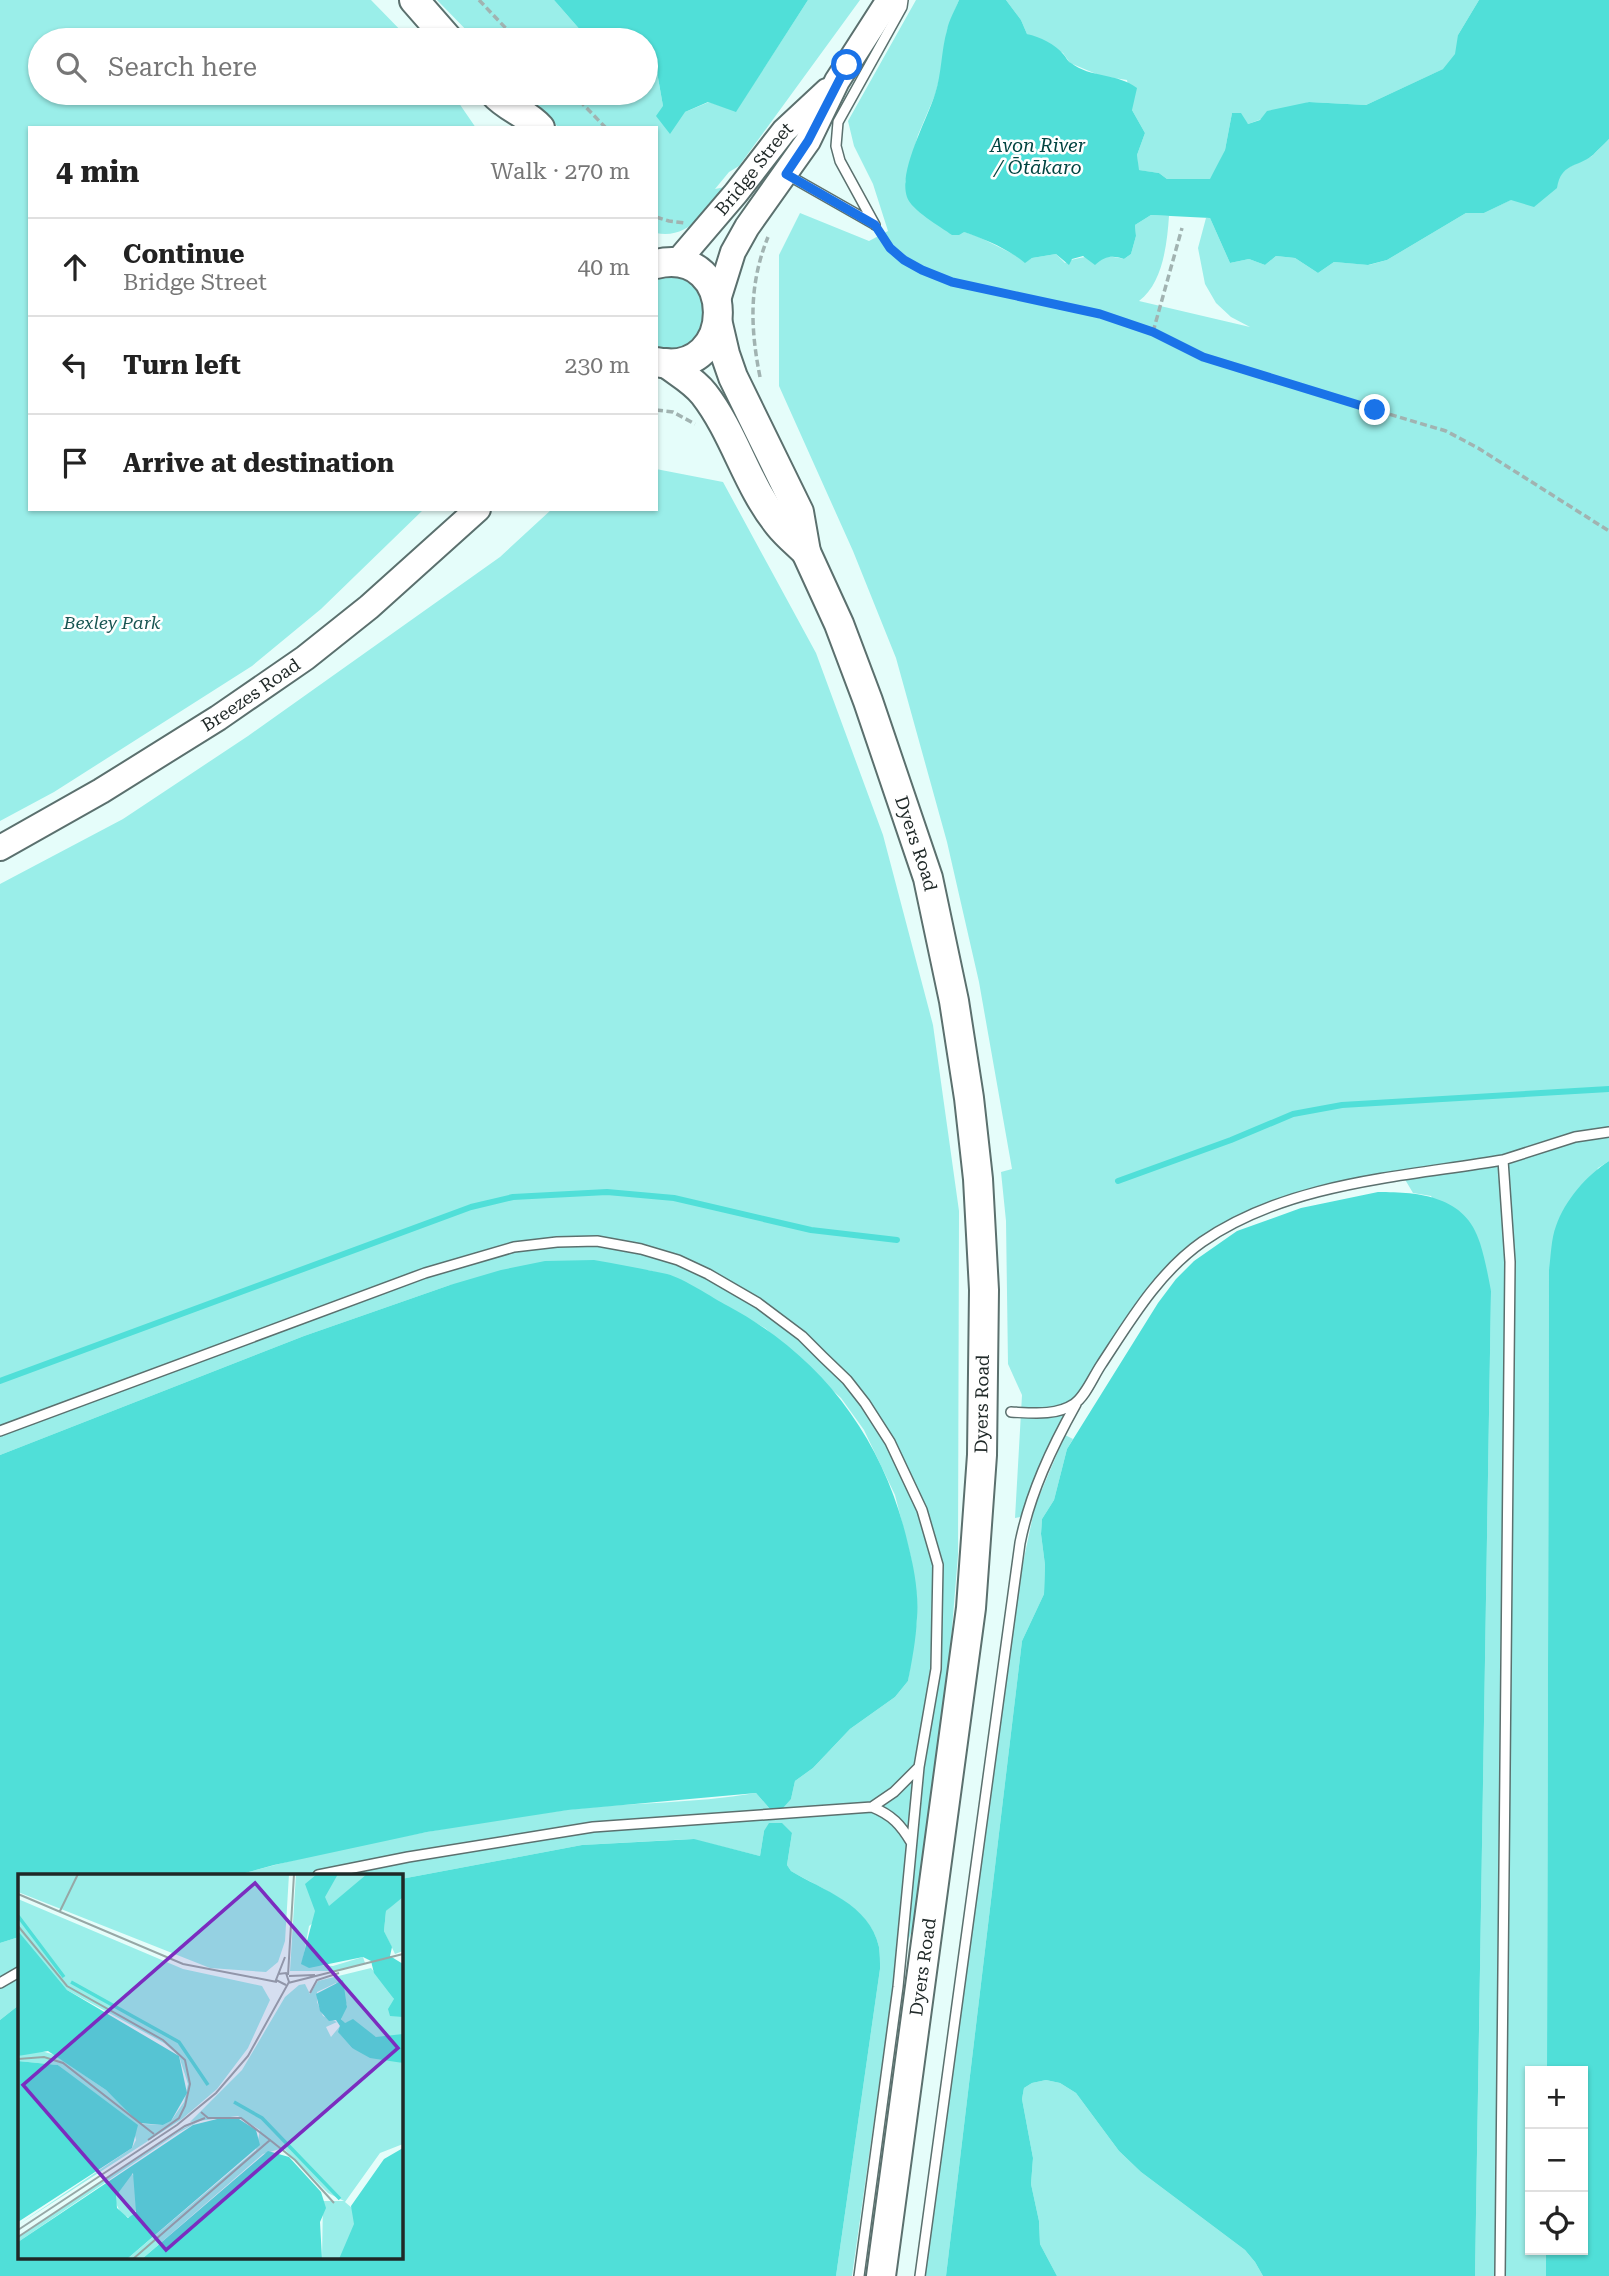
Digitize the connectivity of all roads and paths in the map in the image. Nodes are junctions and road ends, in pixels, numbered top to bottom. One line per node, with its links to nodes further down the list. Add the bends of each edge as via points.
1 (414, 0): 5 (highway)
2 (479, 0): 6 (path)
3 (889, 0): 7 (main road, Bridge Street)
4 (903, 0): 17 (lane, via 838,122 840,161)
5 (438, 28)
6 (506, 28)
7 (838, 81): 14 (main road, Bridge Street); 19 (main road, Bridge Street, via 784,131 736,193)
8 (501, 105): 11 (highway)
9 (511, 105): 12 (highway)
10 (584, 105): 13 (path)
11 (509, 126)
12 (538, 126)
13 (604, 126)
14 (786, 174): 17 (lane); 21 (main road, Bridge Street, via 737,245)
15 (658, 218): 16 (path)
16 (680, 222)
17 (875, 225): 22 (path, via 904,260 952,282 1100,314)
18 (1182, 228): 22 (path)
19 (666, 260): 21 (highway, via 689,266 707,279)
20 (757, 269): 24 (path, via 753,308)
21 (718, 312): 23 (highway, via 714,335 699,353 690,359); 29 (highway, Dyers Road, via 733,377 799,512)
22 (1153, 332): 28 (path, via 1203,357 1250,373 1446,431)
23 (661, 363): 29 (highway, Dyers Road, via 705,395 778,525)
24 (758, 365)
25 (658, 410): 26 (path)
26 (684, 417)
27 (476, 511): 30 (main road, Breezes Road, via 369,607 284,673 218,719)
28 (1609, 531)
29 (806, 552): 43 (highway, Dyers Road, via 868,701 928,878 969,1098 982,1236 982,1455 971,1608)
30 (0, 848)
31 (1609, 1132): 32 (lane, via 1575,1137)
32 (1503, 1160): 33 (lane, via 1353,1184 1266,1208 1223,1229 1167,1273); 45 (lane, via 1510,1262)
33 (1077, 1403): 34 (lane, via 1061,1411); 44 (lane, via 1042,1472 1020,1543)
34 (1012, 1412)
35 (0, 1431): 36 (lane, via 425,1273 514,1247 597,1241 678,1260 735,1289 802,1336 865,1403 905,1472 938,1565 936,1669)
36 (919, 1767): 37 (lane); 38 (lane)
37 (872, 1807): 38 (lane, via 900,1824); 39 (lane, via 593,1827)
38 (912, 1843): 42 (lane, via 898,1987)
39 (323, 1874)
40 (18, 1973): 41 (lane)
41 (0, 1983)
42 (859, 2276)
43 (881, 2276)
44 (919, 2276)
45 (1500, 2276)

